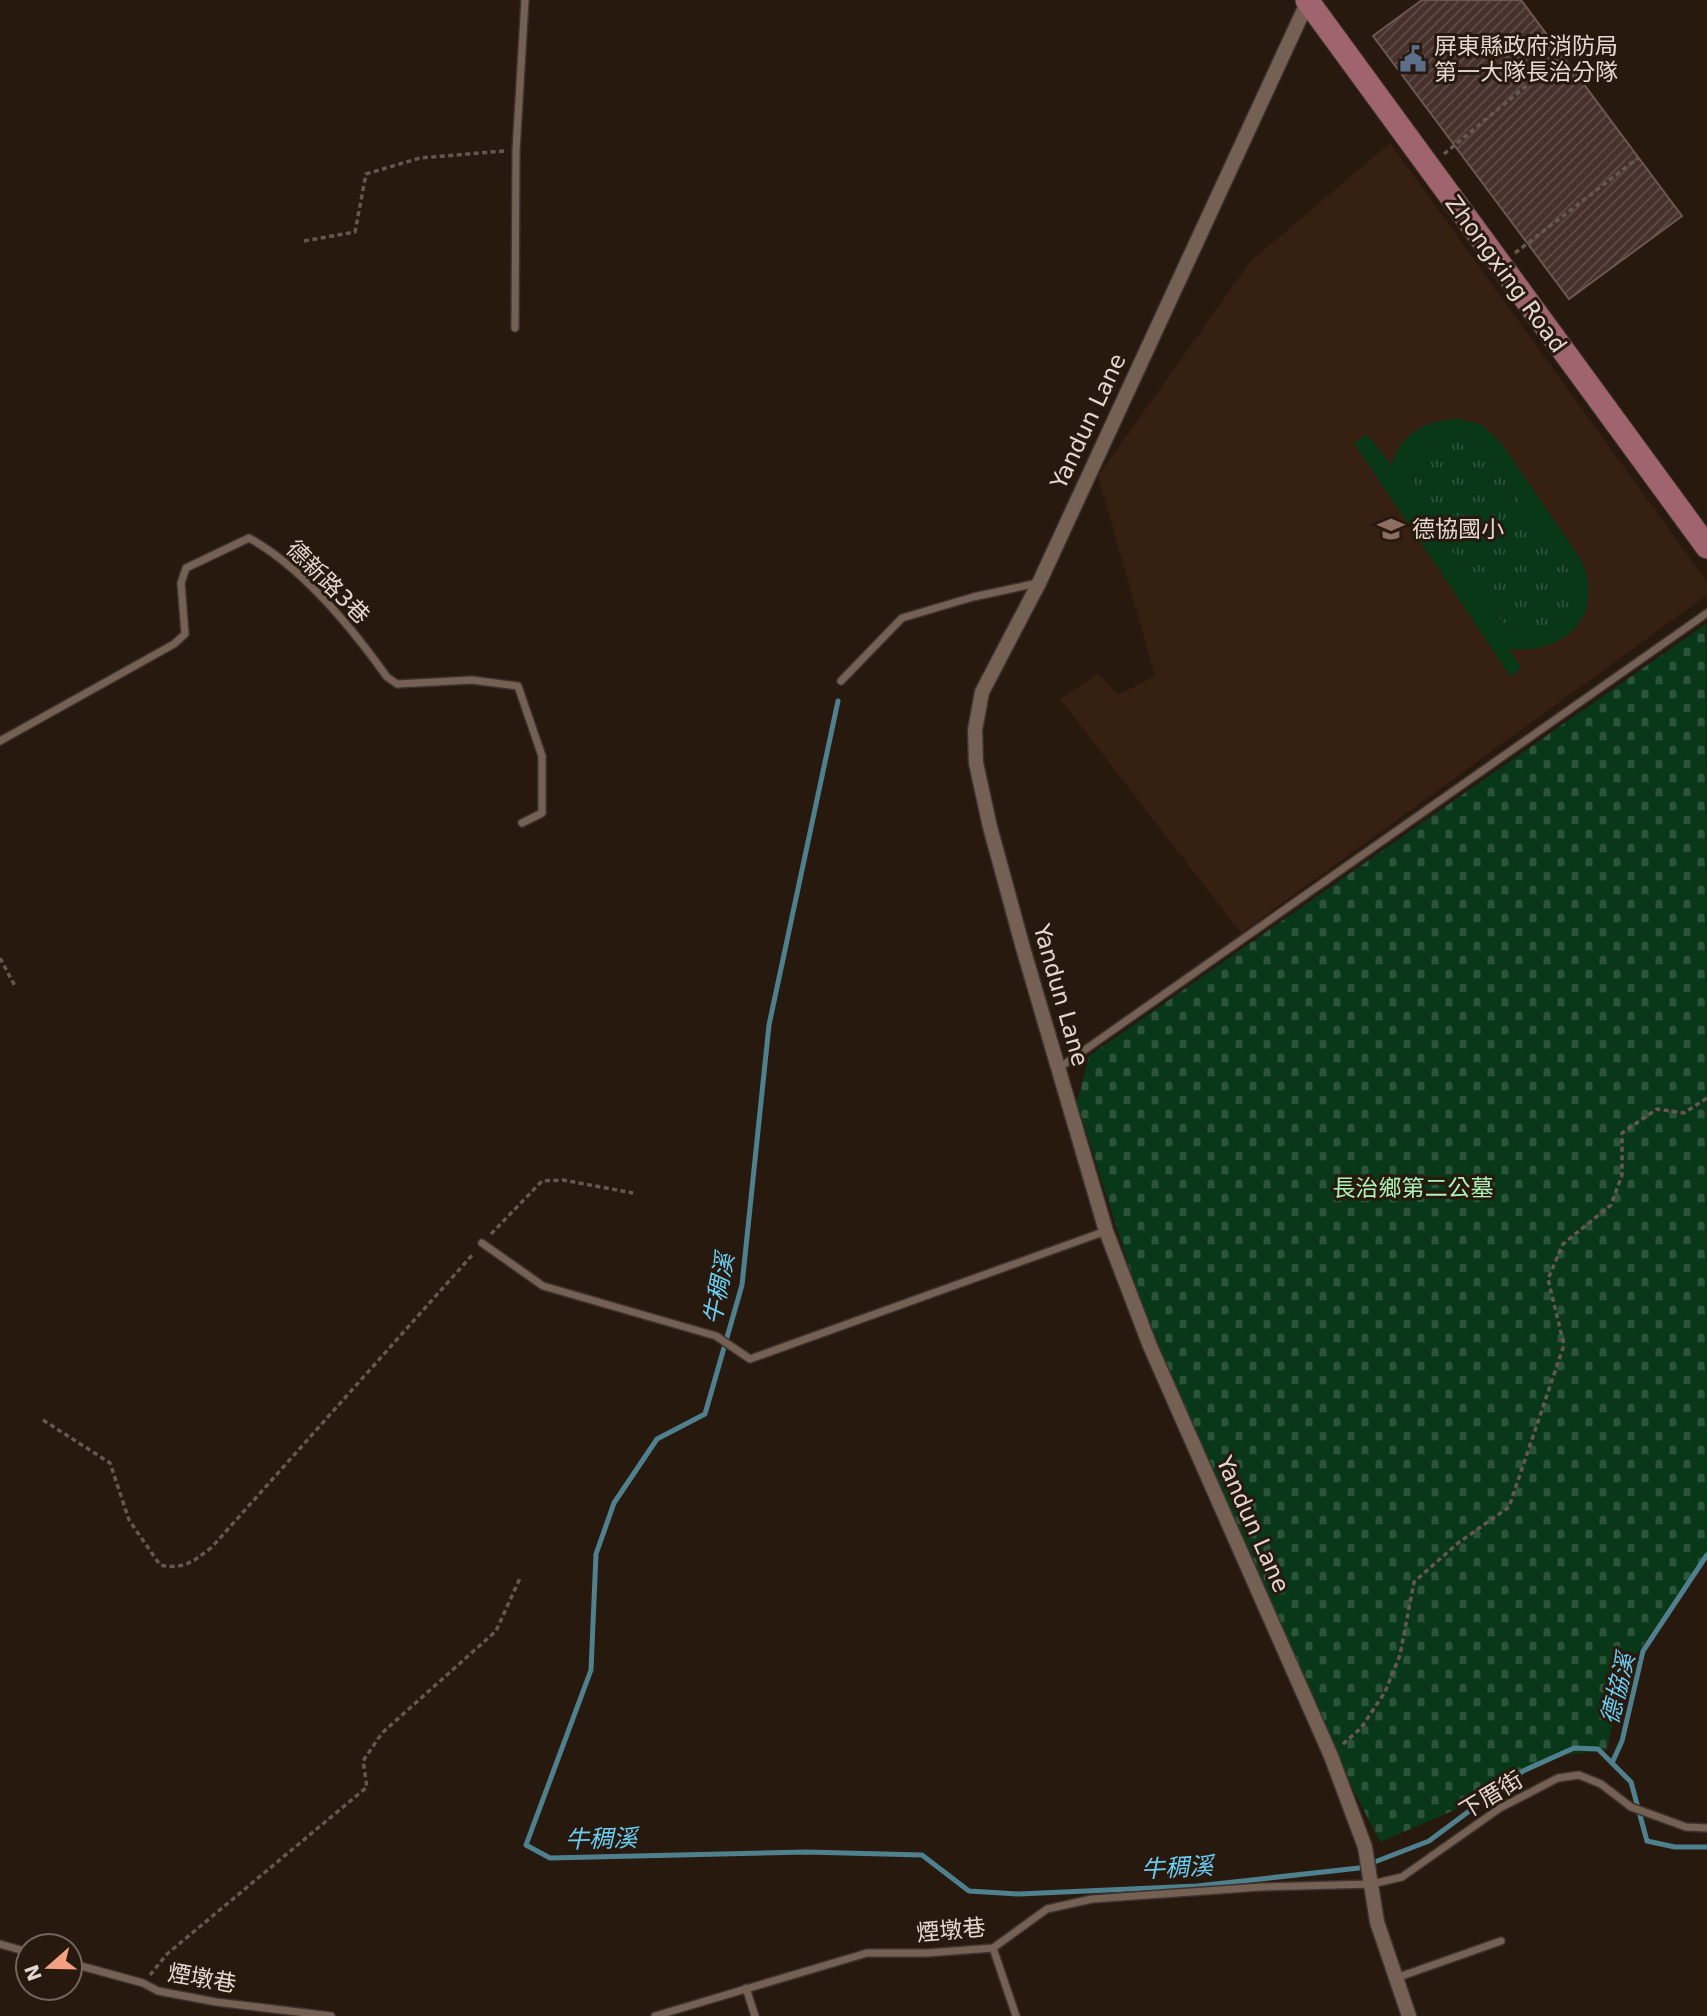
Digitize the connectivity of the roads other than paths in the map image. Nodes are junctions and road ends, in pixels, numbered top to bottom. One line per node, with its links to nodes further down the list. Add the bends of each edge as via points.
1 (525, 0): 3 (lane, via 516,150)
2 (1308, 0): 4 (main road, Zhongxing Road); 5 (street, Yandun Lane)
3 (514, 328)
4 (1707, 547)
5 (1039, 583): 7 (lane, via 902,618); 10 (street, Yandun Lane, via 982,692 975,730 990,827)
6 (1707, 613): 10 (lane)
7 (841, 681)
8 (0, 741): 9 (lane, 德新路3巷, via 174,644 185,634 181,583 186,568 249,538 270,550 331,607 397,684 472,680 519,685 542,756 542,813)
9 (522, 823)
10 (1059, 1068): 11 (street, Yandun Lane)
11 (1106, 1231): 12 (lane, via 750,1359 716,1336 543,1286); 14 (street, Yandun Lane, via 1150,1346 1331,1756 1365,1847)
12 (482, 1243)
13 (1707, 1828): 14 (lane, 下厝街, via 1686,1827 1631,1807 1601,1784 1579,1775 1558,1778 1500,1808 1402,1877)
14 (1371, 1880): 16 (lane, 煙墩巷, via 1092,1899 1047,1909); 18 (street, Yandun Lane, via 1377,1922)
15 (1500, 1941): 18 (lane)
16 (993, 1948): 19 (lane, 煙墩巷, via 867,1953); 23 (lane)
17 (84, 1967): 20 (lane, 煙墩巷, via 158,1991)
18 (1395, 1978): 24 (street, Yandun Lane)
19 (746, 1988): 21 (lane, 煙墩巷); 22 (lane)
20 (331, 2016)
21 (655, 2016)
22 (755, 2016)
23 (1016, 2016)
24 (1409, 2016)

